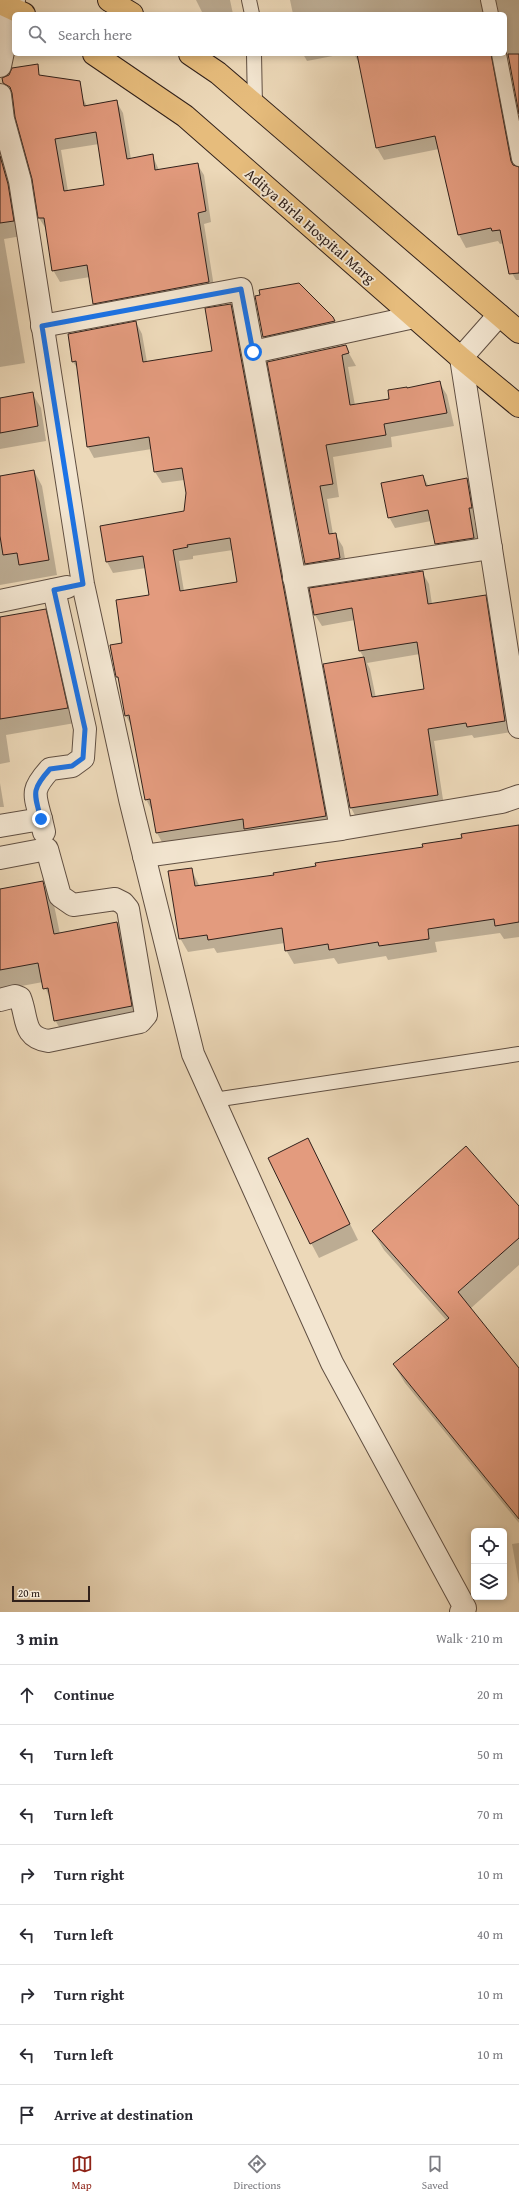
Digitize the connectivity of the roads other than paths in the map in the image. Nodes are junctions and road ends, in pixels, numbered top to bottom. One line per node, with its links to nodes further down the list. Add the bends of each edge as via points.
1 (109, 0): 5 (main road)
2 (249, 0): 6 (lane)
3 (488, 0): 7 (lane)
4 (12, 6): 12 (street)
5 (129, 12)
6 (252, 12)
7 (491, 12)
8 (97, 56): 17 (main road, Aditya Birla Hospital Marg, via 185,116)
9 (193, 56): 14 (main road, via 218,73)
10 (254, 56): 14 (lane)
11 (499, 56): 15 (lane)
12 (0, 66)
13 (0, 95): 18 (street, via 3,119 20,181)
14 (256, 106): 16 (main road)
15 (519, 159)
16 (499, 315): 19 (main road); 21 (street)
17 (414, 317): 20 (street); 21 (main road, Aditya Birla Hospital Marg)
18 (42, 326): 20 (street, via 241,289); 25 (street)
19 (519, 332)
20 (253, 352): 24 (street)
21 (461, 358): 22 (main road, Aditya Birla Hospital Marg); 23 (street)
22 (519, 406)
23 (490, 548): 24 (street); 28 (street)
24 (294, 578): 32 (street)
25 (83, 584): 26 (street); 34 (street)
26 (54, 590): 27 (street); 30 (street, via 85,729 85,747 83,758 72,766 50,769 41,780 34,793)
27 (0, 601)
28 (519, 727)
29 (519, 796): 32 (street, via 502,802)
30 (41, 819): 31 (street); 33 (street)
31 (0, 826)
32 (341, 829): 34 (street)
33 (47, 849): 35 (street); 36 (street, via 60,896 73,905 115,899 128,909 146,1015 140,1022 48,1041 37,1040 29,1033 20,998 15,996)
34 (144, 856): 38 (street, via 193,1054)
35 (0, 858)
36 (0, 1000)
37 (519, 1054): 38 (lane)
38 (214, 1100): 39 (street, via 332,1363)
39 (465, 1611)

